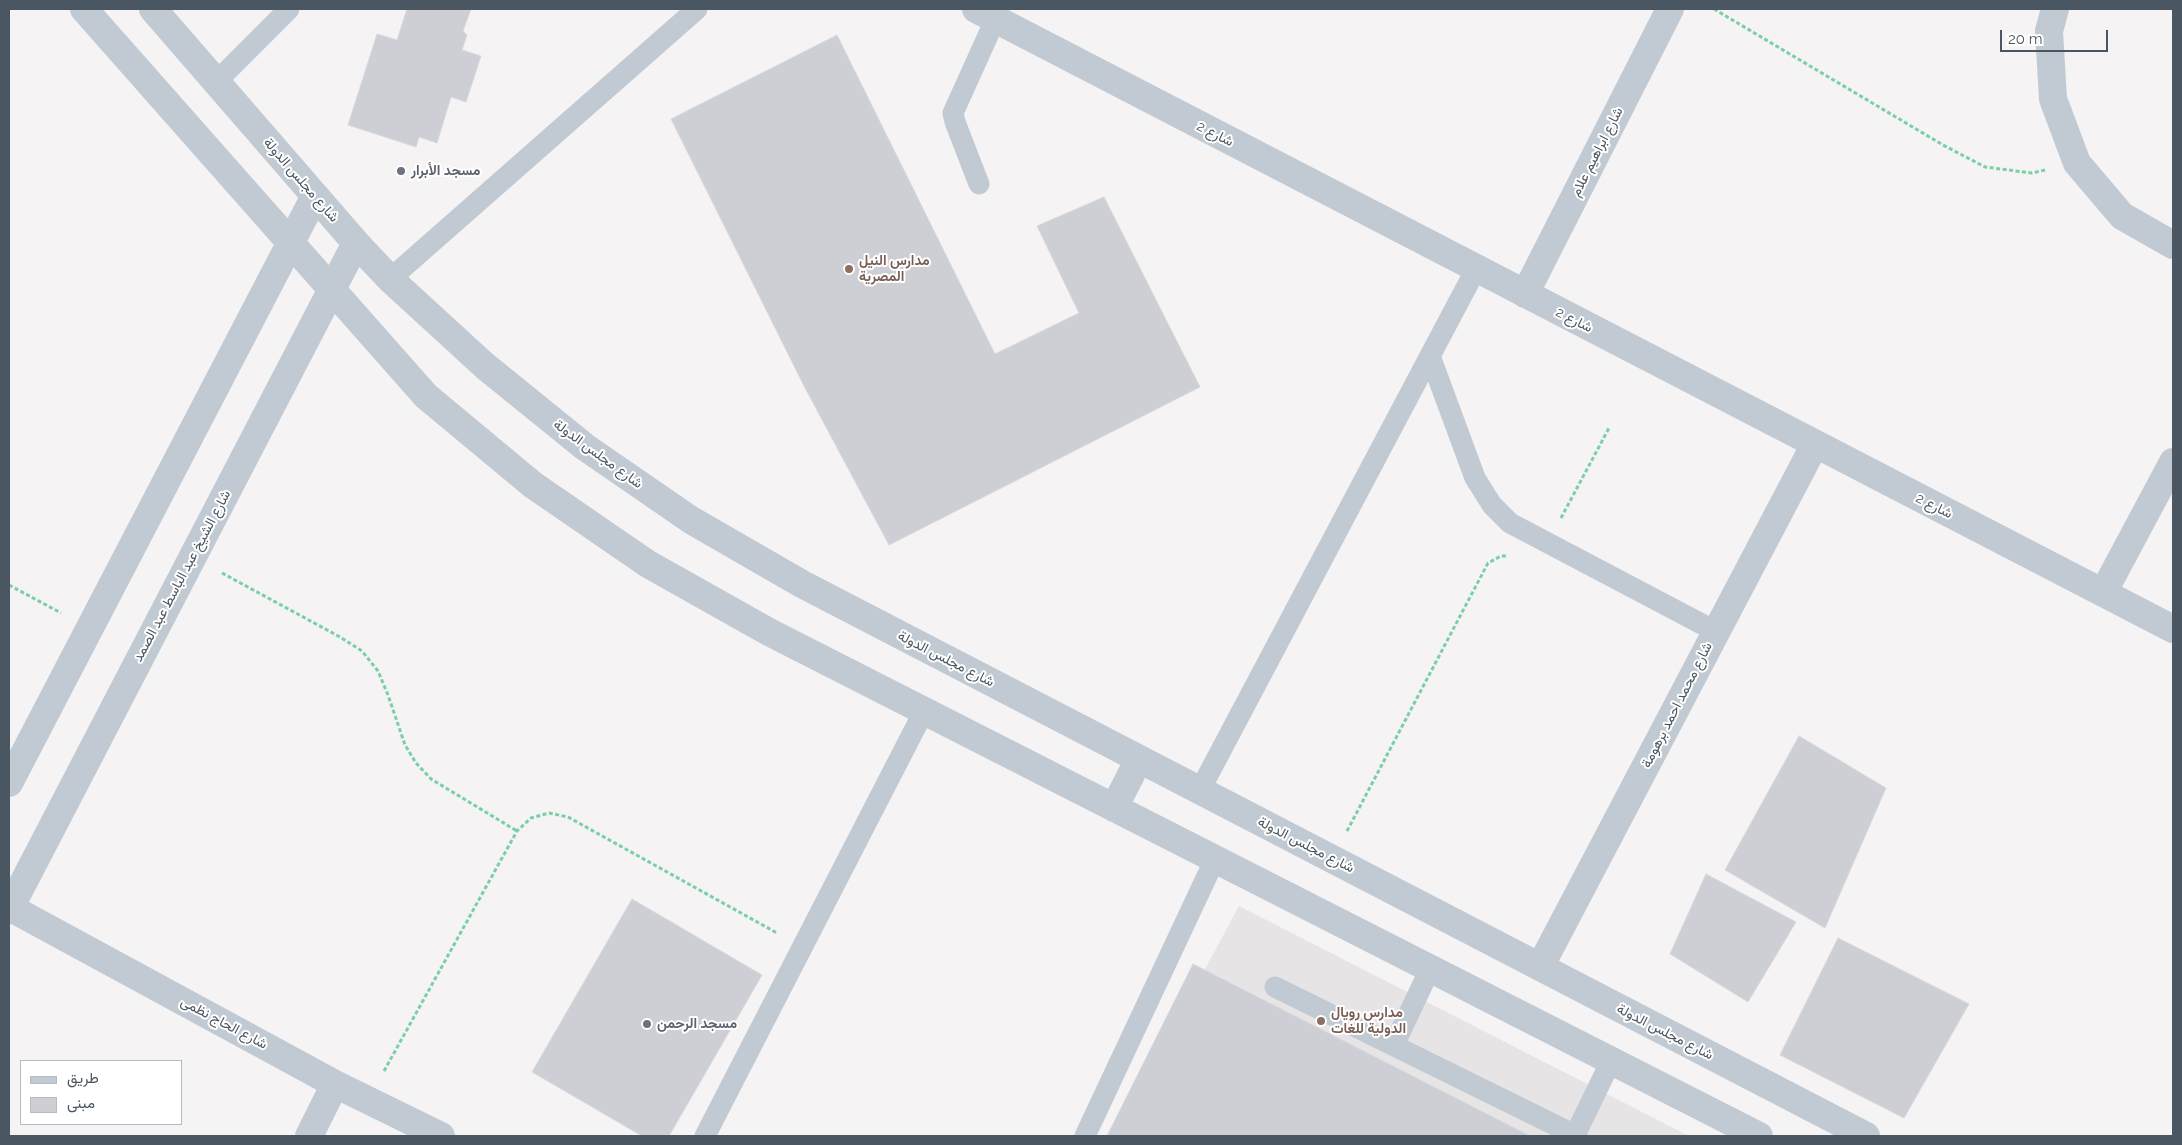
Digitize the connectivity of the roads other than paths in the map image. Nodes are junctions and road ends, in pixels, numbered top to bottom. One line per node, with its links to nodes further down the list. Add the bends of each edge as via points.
1 (84, 9): 11 (street)
2 (153, 9): 8 (street, شارع مجلس الدولة)
3 (289, 9): 8 (lane)
4 (697, 9): 15 (lane)
5 (1670, 9): 17 (street, شارع ابراهيم علام)
6 (2055, 9): 13 (street, via 2049,31 2052,99 2077,163 2122,216)
7 (986, 14): 9 (lane, via 953,113); 14 (street, شارع 2)
8 (216, 82): 10 (street, شارع مجلس الدولة)
9 (980, 184)
10 (315, 196): 11 (street); 12 (street, شارع مجلس الدولة)
11 (290, 242): 16 (street); 26 (street)
12 (356, 243): 15 (street, شارع مجلس الدولة); 16 (street, شارع الشيخ عبد الباسط عبد الصمد)
13 (2173, 245)
14 (1476, 269): 17 (street, شارع 2); 18 (lane)
15 (390, 279): 25 (street, شارع مجلس الدولة, via 484,366 585,447 691,520 802,584)
16 (332, 290): 24 (street, via 426,396 533,485 648,564 769,632); 30 (street, شارع الشيخ عبد الباسط عبد الصمد)
17 (1525, 294): 19 (street, شارع 2)
18 (1430, 356): 23 (lane, via 1475,478 1492,505 1510,522); 27 (lane)
19 (1815, 444): 21 (street, شارع 2); 23 (street, شارع محمد احمد برهومة)
20 (2173, 462): 21 (street)
21 (2103, 593): 22 (street, شارع 2)
22 (2173, 629)
23 (1715, 631): 31 (street, شارع محمد احمد برهومة)
24 (924, 711): 28 (street); 39 (lane)
25 (1139, 759): 27 (street, شارع مجلس الدولة); 28 (street)
26 (9, 783)
27 (1200, 790): 31 (street, شارع مجلس الدولة)
28 (1114, 808): 29 (street)
29 (1215, 859): 32 (street); 40 (lane)
30 (9, 908): 36 (street, شارع الحاج نظمى)
31 (1540, 968): 43 (street, شارع مجلس الدولة)
32 (1430, 969): 34 (lane); 35 (street)
33 (1275, 987): 34 (lane)
34 (1394, 1045): 41 (lane)
35 (1611, 1061): 41 (lane); 42 (street)
36 (335, 1084): 37 (street); 38 (street, شارع الحاج نظمى)
37 (308, 1136)
38 (441, 1136)
39 (705, 1136)
40 (1085, 1136)
41 (1576, 1136)
42 (1759, 1136)
43 (1866, 1136)

